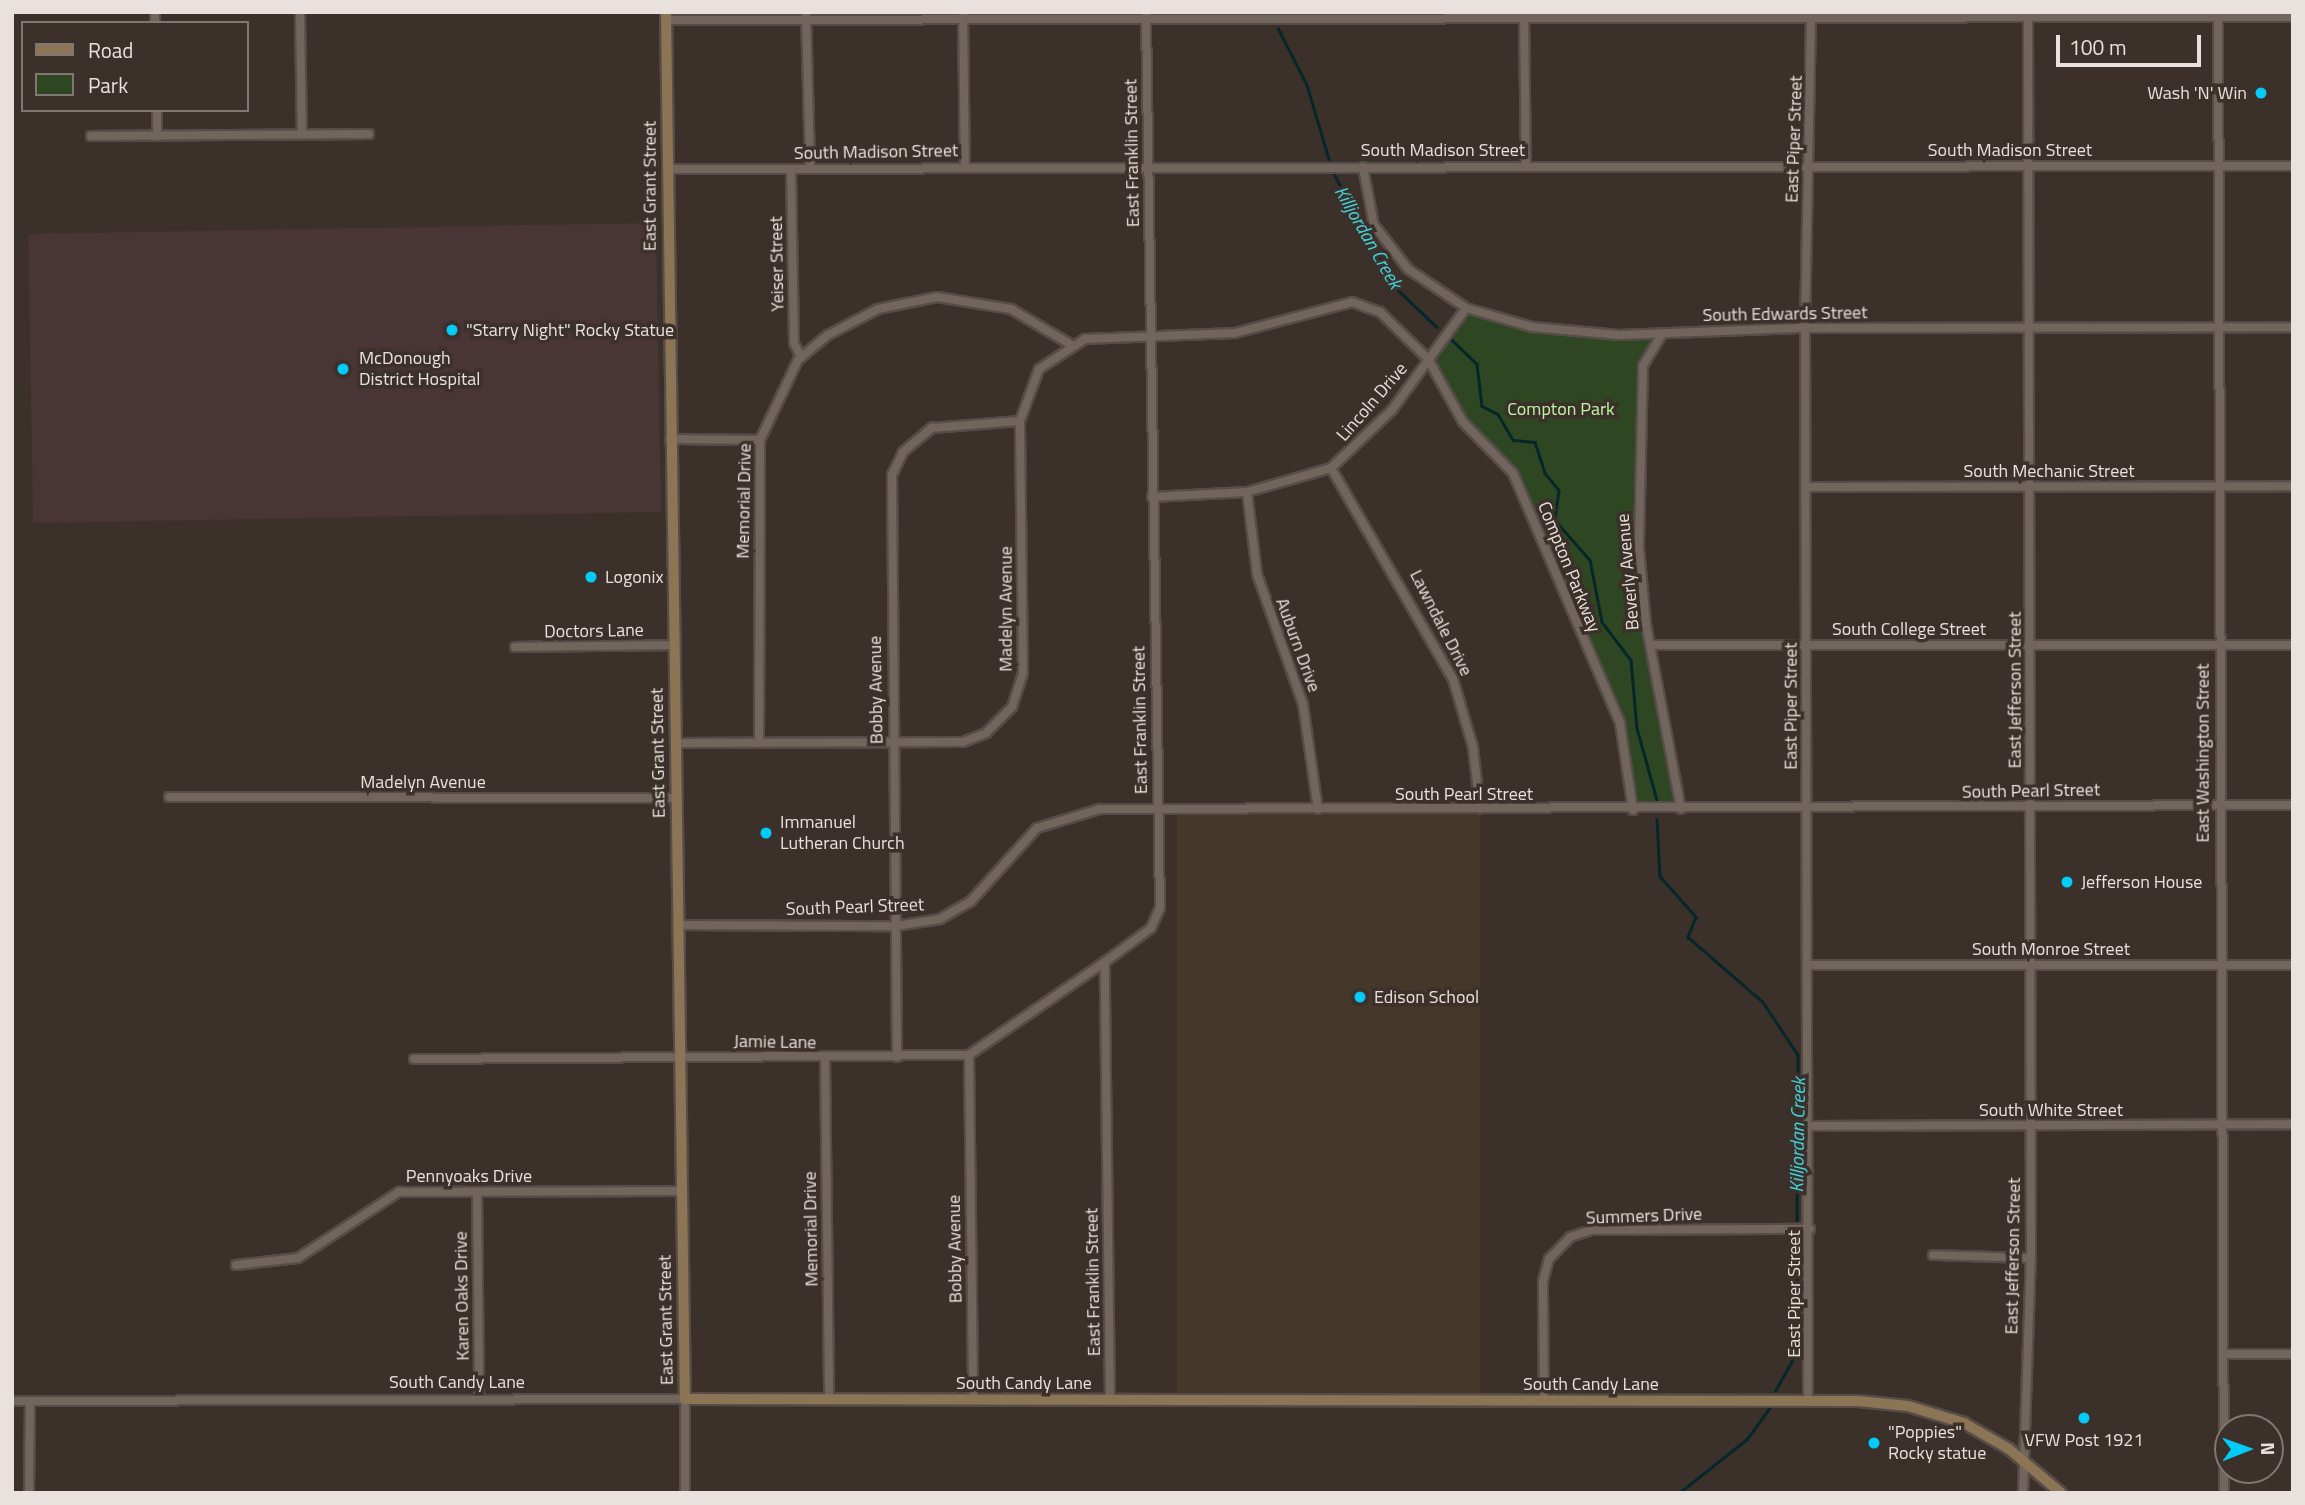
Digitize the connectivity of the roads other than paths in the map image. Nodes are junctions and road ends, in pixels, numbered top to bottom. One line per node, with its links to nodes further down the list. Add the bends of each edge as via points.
1 (300, 12): 12 (street)
2 (2218, 15): 8 (street); 10 (street); 17 (street, East Washington Street)
3 (666, 16): 4 (street); 24 (main road, East Grant Street)
4 (806, 16): 5 (street); 26 (street)
5 (963, 16): 6 (street); 21 (street)
6 (1146, 16): 7 (street); 18 (street, East Franklin Street)
7 (1524, 16): 9 (street); 16 (street)
8 (2028, 16): 9 (street); 19 (street, East Jefferson Street)
9 (1811, 17): 23 (street, East Piper Street)
10 (2293, 17)
11 (157, 112): 14 (street)
12 (302, 134): 13 (street); 14 (street)
13 (369, 134)
14 (157, 135): 15 (street)
15 (91, 136)
16 (1526, 165): 22 (street, South Madison Street); 23 (street, South Madison Street)
17 (2218, 165): 19 (street, South Madison Street); 20 (street, South Madison Street); 31 (street, East Washington Street)
18 (1148, 166): 21 (street, South Madison Street); 22 (street, South Madison Street); 33 (street, East Franklin Street)
19 (2029, 166): 23 (street, South Madison Street); 28 (street, East Jefferson Street)
20 (2293, 166)
21 (965, 167): 26 (street, South Madison Street)
22 (1363, 167): 27 (street, South Edwards Street, via 1367,202 1386,245 1408,269)
23 (1808, 167): 30 (street, East Piper Street)
24 (667, 169): 25 (street, South Madison Street); 38 (main road, East Grant Street)
25 (792, 169): 26 (street, South Madison Street); 35 (street, Yeiser Street, via 794,343)
26 (810, 169)
27 (1466, 308): 32 (street, South Edwards Street, via 1532,327); 36 (street, Lincoln Drive)
28 (2031, 327): 30 (street, South Edwards Street); 31 (street, South Edwards Street); 44 (street, East Jefferson Street)
29 (2293, 327): 31 (street, South Edwards Street)
30 (1805, 328): 32 (street, South Edwards Street); 43 (street, East Piper Street)
31 (2218, 328): 41 (street, East Washington Street)
32 (1662, 334): 49 (street, Beverly Avenue, via 1643,366 1638,442 1641,581)
33 (1149, 337): 34 (street); 36 (street, via 1235,333 1352,302 1380,312); 46 (street, East Franklin Street)
34 (1070, 344): 35 (street, via 1011,309 937,297 878,309); 37 (street, Madelyn Avenue, via 1035,375)
35 (801, 357): 39 (street, Memorial Drive)
36 (1428, 359): 40 (street, Lincoln Drive, via 1371,433); 66 (street, Compton Parkway, via 1463,422 1518,483 1620,723)
37 (1020, 421): 56 (street, Madelyn Avenue, via 1023,673 1017,696 996,726 975,738); 56 (street, Bobby Avenue, via 944,424 921,434 896,463 889,500)
38 (670, 439): 39 (street); 48 (main road, East Grant Street)
39 (760, 440): 55 (street, Memorial Drive)
40 (1331, 468): 45 (street, Lincoln Drive); 64 (street, Lawndale Drive, via 1453,679 1473,747)
41 (2219, 486): 42 (street, South Mechanic Street); 44 (street, South Mechanic Street); 51 (street, East Washington Street)
42 (2293, 486)
43 (1805, 487): 44 (street, South Mechanic Street); 47 (street, East Piper Street)
44 (2031, 487): 50 (street, East Jefferson Street)
45 (1247, 492): 46 (street, Lincoln Drive); 63 (street, Auburn Drive, via 1257,574 1303,704)
46 (1152, 497): 62 (street, East Franklin Street)
47 (1806, 644): 49 (street, South College Street); 50 (street, South College Street); 67 (street, East Piper Street)
48 (674, 645): 53 (street, Doctors Lane); 54 (main road, East Grant Street)
49 (1651, 645): 65 (street, Beverly Avenue)
50 (2031, 645): 51 (street, South College Street); 61 (street, East Jefferson Street)
51 (2218, 645): 52 (street, South College Street); 59 (street, East Washington Street)
52 (2293, 645)
53 (515, 647)
54 (676, 743): 55 (street, Madelyn Avenue); 58 (main road, East Grant Street)
55 (759, 743): 56 (street, Madelyn Avenue)
56 (893, 744): 69 (street, Bobby Avenue)
57 (169, 797): 58 (street, Madelyn Avenue)
58 (677, 798): 68 (main road, East Grant Street)
59 (2218, 804): 60 (street, South Pearl Street); 61 (street, South Pearl Street); 73 (street, East Washington Street)
60 (2293, 805)
61 (2031, 806): 67 (street, South Pearl Street); 72 (street, East Jefferson Street)
62 (1157, 809): 63 (street, South Pearl Street); 69 (street, South Pearl Street, via 1086,810 1047,822 1011,850 962,909 940,919); 70 (street, East Franklin Street, via 1159,913 1147,932)
63 (1318, 809): 64 (street, South Pearl Street)
64 (1480, 809): 66 (street, South Pearl Street)
65 (1681, 809): 66 (street, South Pearl Street); 67 (street, South Pearl Street)
66 (1633, 810)
67 (1807, 810): 71 (street, East Piper Street)
68 (679, 925): 69 (street, South Pearl Street); 76 (main road, East Grant Street)
69 (896, 926): 77 (street, Bobby Avenue)
70 (1105, 962): 75 (street); 99 (street, East Franklin Street)
71 (1810, 965): 72 (street, South Monroe Street); 82 (street, East Piper Street)
72 (2030, 965): 73 (street, South Monroe Street); 83 (street, East Jefferson Street)
73 (2221, 965): 74 (street, South Monroe Street); 80 (street, East Washington Street)
74 (2293, 965)
75 (969, 1055): 77 (street, Jamie Lane); 95 (street, Bobby Avenue)
76 (680, 1057): 78 (street, Jamie Lane); 79 (street, Jamie Lane); 84 (main road, East Grant Street)
77 (897, 1057): 78 (street, Jamie Lane)
78 (825, 1058): 94 (street, Memorial Drive)
79 (414, 1059)
80 (2222, 1124): 81 (street, South White Street); 83 (street, South White Street); 90 (street, East Washington Street)
81 (2293, 1124)
82 (1810, 1126): 83 (street, South White Street); 86 (street, East Piper Street)
83 (2031, 1126): 88 (street, East Jefferson Street)
84 (681, 1191): 85 (street, Pennyoaks Drive); 93 (main road, East Grant Street)
85 (477, 1192): 89 (street, Pennyoaks Drive, via 399,1192 298,1258); 92 (street, Karen Oaks Drive)
86 (1810, 1228): 96 (street, East Piper Street); 100 (street, Summers Drive, via 1591,1230 1570,1237 1553,1253 1543,1281)
87 (1933, 1255): 88 (street)
88 (2031, 1258): 101 (street, East Jefferson Street)
89 (236, 1265)
90 (2223, 1354): 91 (street); 106 (street, East Washington Street)
91 (2293, 1354)
92 (479, 1399): 93 (street, South Candy Lane); 98 (street, South Candy Lane)
93 (685, 1399): 94 (main road, South Candy Lane); 103 (street, East Grant Street)
94 (829, 1399): 95 (main road, South Candy Lane)
95 (973, 1400): 99 (main road, South Candy Lane)
96 (1808, 1400): 100 (main road, South Candy Lane); 101 (main road, South Candy Lane, via 1917,1408 1964,1423)
97 (12, 1401): 98 (street, South Candy Lane)
98 (30, 1401): 102 (street)
99 (1110, 1401): 100 (main road, South Candy Lane)
100 (1544, 1402)
101 (2023, 1459): 104 (street, East Jefferson Street); 105 (main road, South Candy Lane)
102 (29, 1493)
103 (685, 1493)
104 (2023, 1493)
105 (2061, 1493)
106 (2224, 1493)

